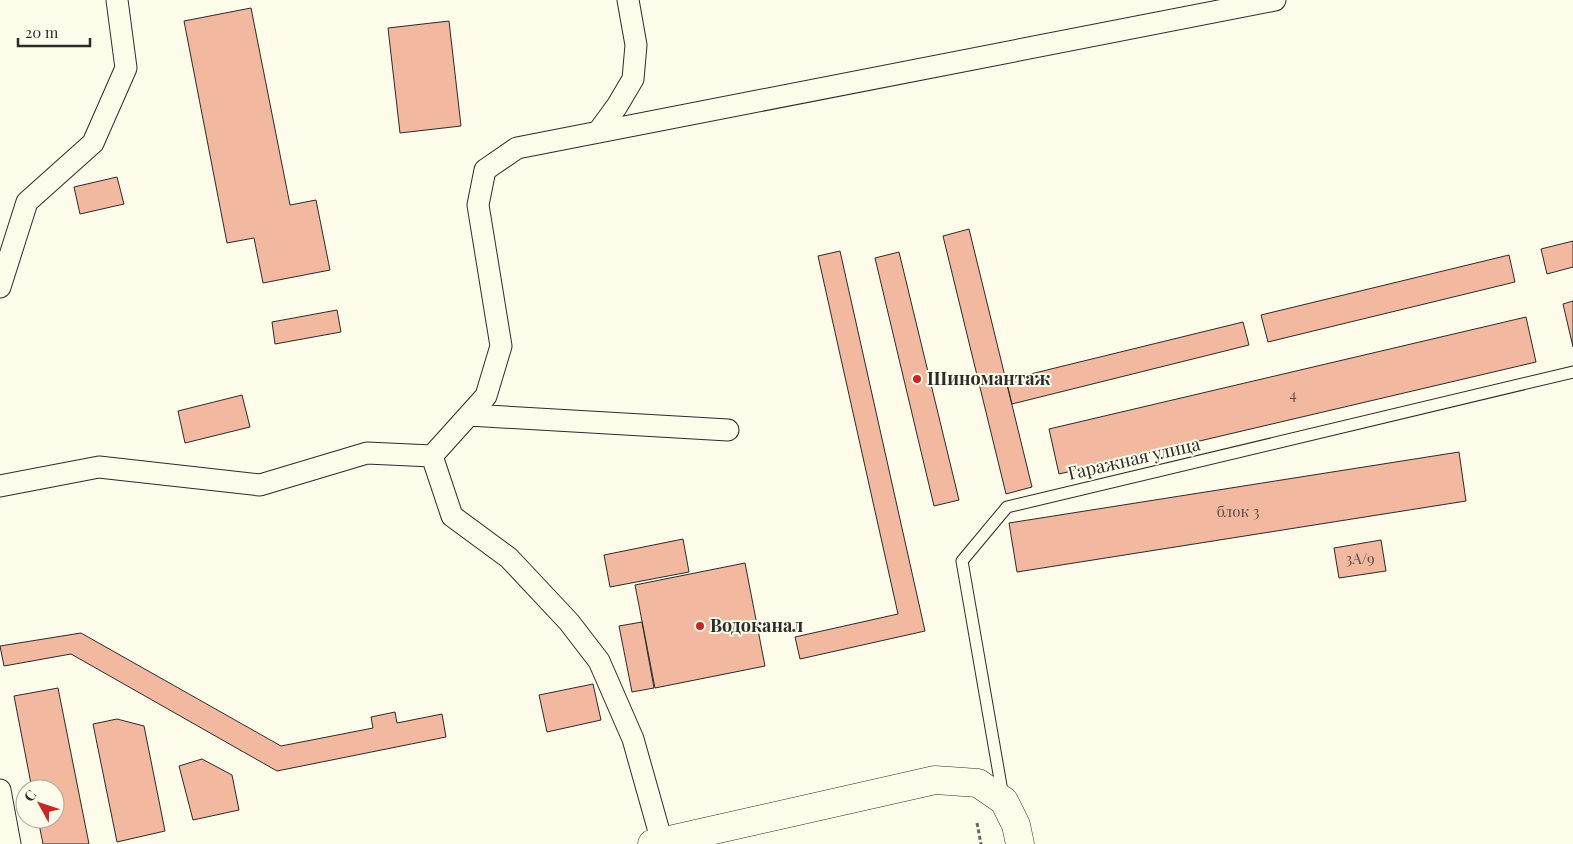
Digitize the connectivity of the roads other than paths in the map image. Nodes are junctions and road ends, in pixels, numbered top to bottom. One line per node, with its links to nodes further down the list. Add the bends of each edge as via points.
1 (117, 0): 5 (street, via 126,68 93,144 27,202)
2 (628, 0): 4 (street, via 636,45 633,79)
3 (1275, 0): 4 (street)
4 (598, 132): 7 (street, via 518,148 485,170 478,205 501,346 486,396)
5 (0, 287)
6 (1573, 372): 12 (lane, Гаражная улица, via 1007,507 962,561)
7 (469, 415): 8 (street); 9 (street)
8 (728, 430)
9 (432, 456): 10 (street, via 367,452 260,485 99,467); 13 (street, via 452,516 509,558 569,622 599,661 633,739)
10 (0, 486)
11 (0, 790): 14 (street)
12 (1004, 801): 13 (street, via 978,783 935,780); 15 (street, via 1016,826)
13 (657, 843)
14 (10, 844)
15 (1020, 844)

